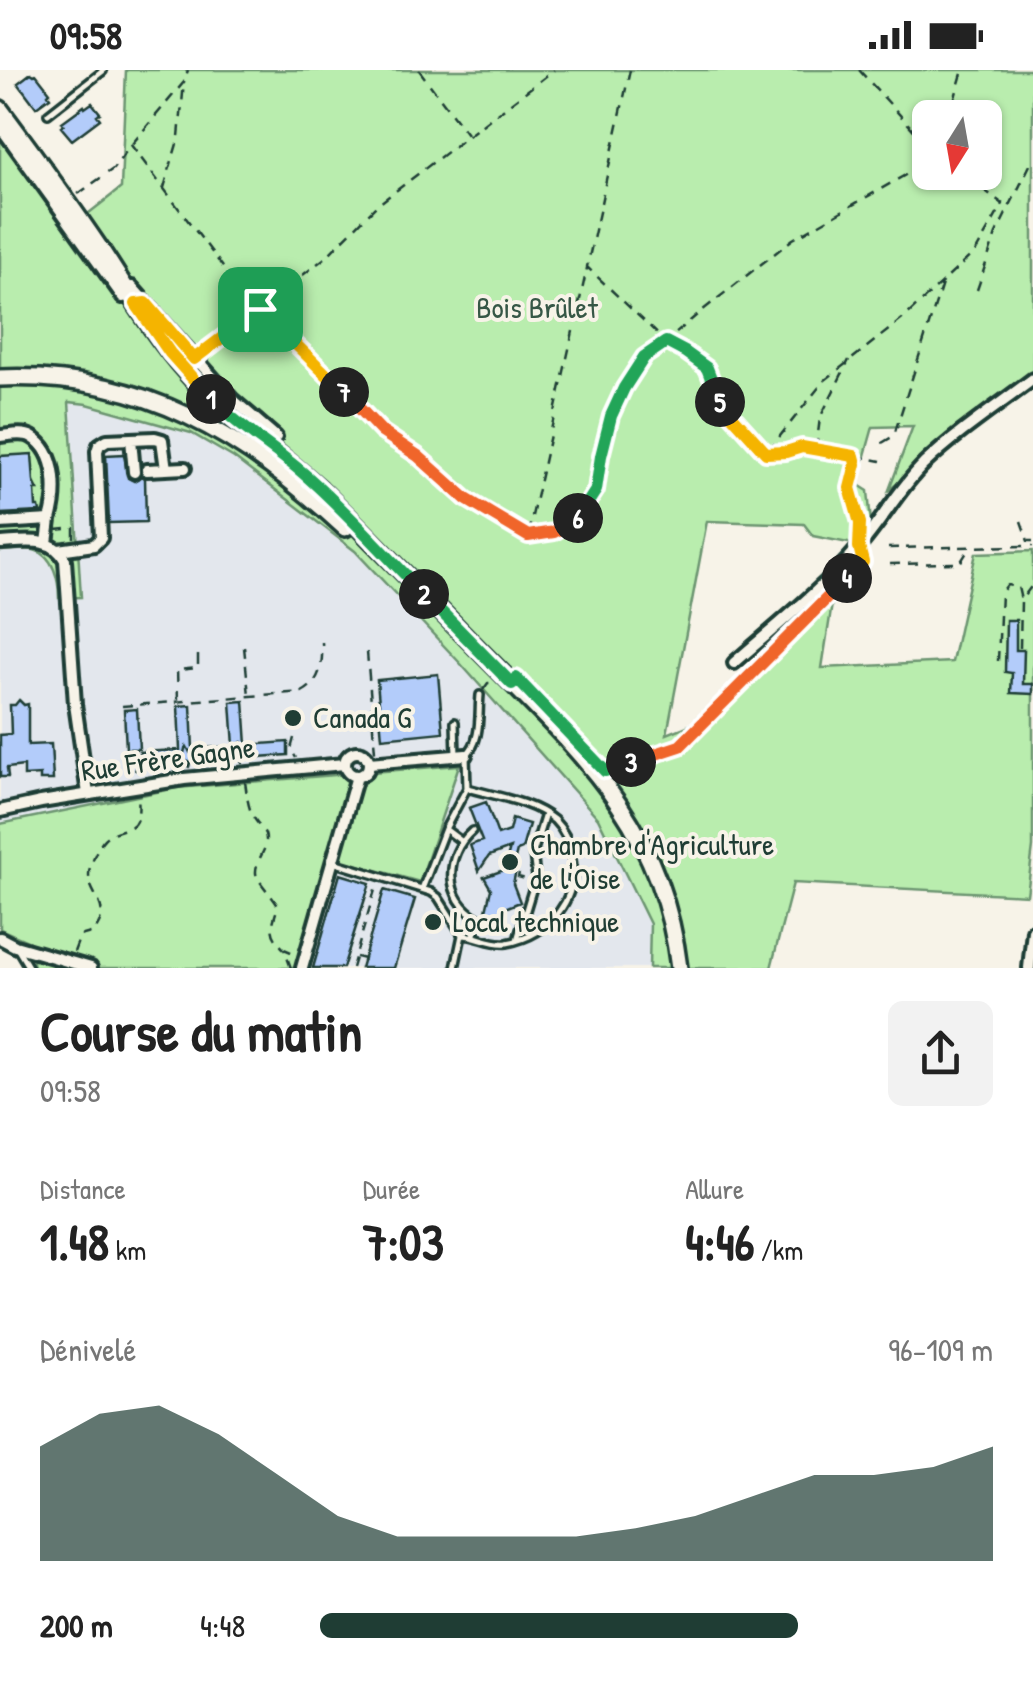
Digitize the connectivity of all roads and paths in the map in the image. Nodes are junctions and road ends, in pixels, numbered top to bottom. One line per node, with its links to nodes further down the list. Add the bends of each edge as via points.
1 (102, 70): 11 (lane)
2 (188, 70): 8 (path)
3 (419, 70): 14 (path)
4 (554, 70): 14 (path)
5 (630, 70): 21 (path)
6 (859, 70): 13 (path)
7 (963, 70): 9 (path)
8 (184, 82): 15 (path); 18 (path, via 179,138)
9 (954, 100)
10 (0, 109): 20 (main road)
11 (48, 114)
12 (0, 126): 24 (street, via 123,297)
13 (912, 128)
14 (468, 135): 25 (path)
15 (131, 145): 18 (path); 20 (path, via 113,169)
16 (1033, 159): 23 (path)
17 (912, 171): 26 (path, via 793,239)
18 (164, 189): 25 (path)
19 (984, 190): 22 (path, via 1003,204 976,251)
20 (67, 202): 24 (main road)
21 (587, 267): 26 (path); 48 (path)
22 (942, 282): 27 (path); 35 (path, via 895,432)
23 (977, 290)
24 (140, 304): 28 (street); 44 (main road, via 204,392)
25 (260, 309): 28 (path); 48 (path, via 382,432 466,499)
26 (666, 342): 37 (path, via 707,368 718,398); 48 (path, via 644,357 624,388 611,416 596,490 578,518 554,532)
27 (850, 358): 36 (path, via 820,418); 37 (path)
28 (194, 359): 33 (street)
29 (0, 369): 44 (main road, via 93,374 177,399 249,440)
30 (1033, 379): 52 (street, via 933,456)
31 (0, 381): 68 (main road, via 79,380 170,406 208,426 344,526)
32 (0, 436): 45 (street, via 28,435 44,450 56,490)
33 (276, 437)
34 (131, 438): 41 (street, via 162,440); 43 (street); 55 (street, via 97,448 99,541)
35 (882, 443)
36 (816, 449): 37 (path); 38 (path)
37 (766, 453)
38 (854, 456): 39 (path); 52 (path, via 850,488)
39 (880, 461)
40 (186, 468): 41 (street)
41 (166, 469): 42 (street)
42 (147, 470)
43 (134, 472)
44 (346, 515): 119 (main road, via 612,794 658,878)
45 (50, 520): 47 (street); 50 (street)
46 (1020, 521): 51 (path)
47 (0, 523)
48 (528, 536)
49 (0, 543): 50 (street)
50 (47, 543): 55 (street)
51 (1033, 544): 54 (path)
52 (859, 547): 67 (street); 82 (path, via 863,562 680,746)
53 (888, 548): 54 (path)
54 (969, 548): 56 (path, via 960,563)
55 (59, 550): 88 (street, via 67,574)
56 (890, 564)
57 (1033, 584): 58 (path)
58 (1021, 600): 61 (path); 63 (path, via 1018,587 1006,585)
59 (322, 642): 70 (path, via 314,686)
60 (244, 648): 70 (path)
61 (1020, 648)
62 (992, 650): 63 (path)
63 (998, 650): 66 (path)
64 (198, 651): 71 (path, via 198,668 177,670)
65 (367, 652): 74 (path)
66 (998, 661)
67 (734, 663)
68 (499, 683): 69 (path, via 488,683); 118 (main road, via 585,774 629,836 657,901)
69 (480, 695): 78 (lane, via 474,748)
70 (249, 696): 71 (path)
71 (178, 702): 72 (path)
72 (122, 706)
73 (380, 712): 74 (path)
74 (371, 713): 79 (path)
75 (455, 722): 78 (lane)
76 (294, 738): 81 (path)
77 (133, 749): 85 (path, via 140,760)
78 (461, 755): 79 (street, Rue Frère Gagne); 86 (lane)
79 (372, 758): 80 (street, Rue Frère Gagne, via 357,751); 84 (street)
80 (344, 764): 84 (street); 88 (street, Rue Frère Gagne)
81 (296, 765)
82 (605, 771)
83 (244, 776): 108 (path, via 252,814 266,837 256,876 278,906 271,929)
84 (357, 776): 96 (street)
85 (136, 782)
86 (467, 788): 90 (lane); 91 (lane)
87 (137, 790): 110 (path, via 136,822 103,840 90,868 89,883 103,914 94,932 80,936)
88 (88, 794): 89 (street, Rue Frère Gagne)
89 (0, 811)
90 (545, 814): 93 (lane); 95 (lane)
91 (445, 830): 94 (lane); 100 (lane)
92 (472, 831): 94 (lane)
93 (568, 840): 95 (path); 101 (lane)
94 (461, 842): 104 (lane, via 452,881 461,904 478,918)
95 (533, 856): 99 (lane)
96 (333, 862): 98 (lane); 111 (street)
97 (519, 873): 99 (path)
98 (378, 876): 100 (lane); 109 (path)
99 (535, 882): 101 (path); 106 (lane)
100 (422, 889): 103 (lane, via 438,897)
101 (570, 891): 106 (lane, via 554,919)
102 (1033, 931): 120 (street)
103 (462, 935): 104 (lane); 117 (lane)
104 (474, 936): 106 (lane)
105 (0, 938): 107 (street)
106 (517, 940)
107 (15, 946): 110 (street); 112 (lane)
108 (284, 949): 111 (path); 114 (path)
109 (355, 956): 115 (path); 116 (path, via 364,958)
110 (71, 962): 113 (street)
111 (304, 963)
112 (28, 968)
113 (91, 968)
114 (291, 968)
115 (352, 968)
116 (362, 968)
117 (455, 968)
118 (670, 968)
119 (679, 968)
120 (1029, 968)

